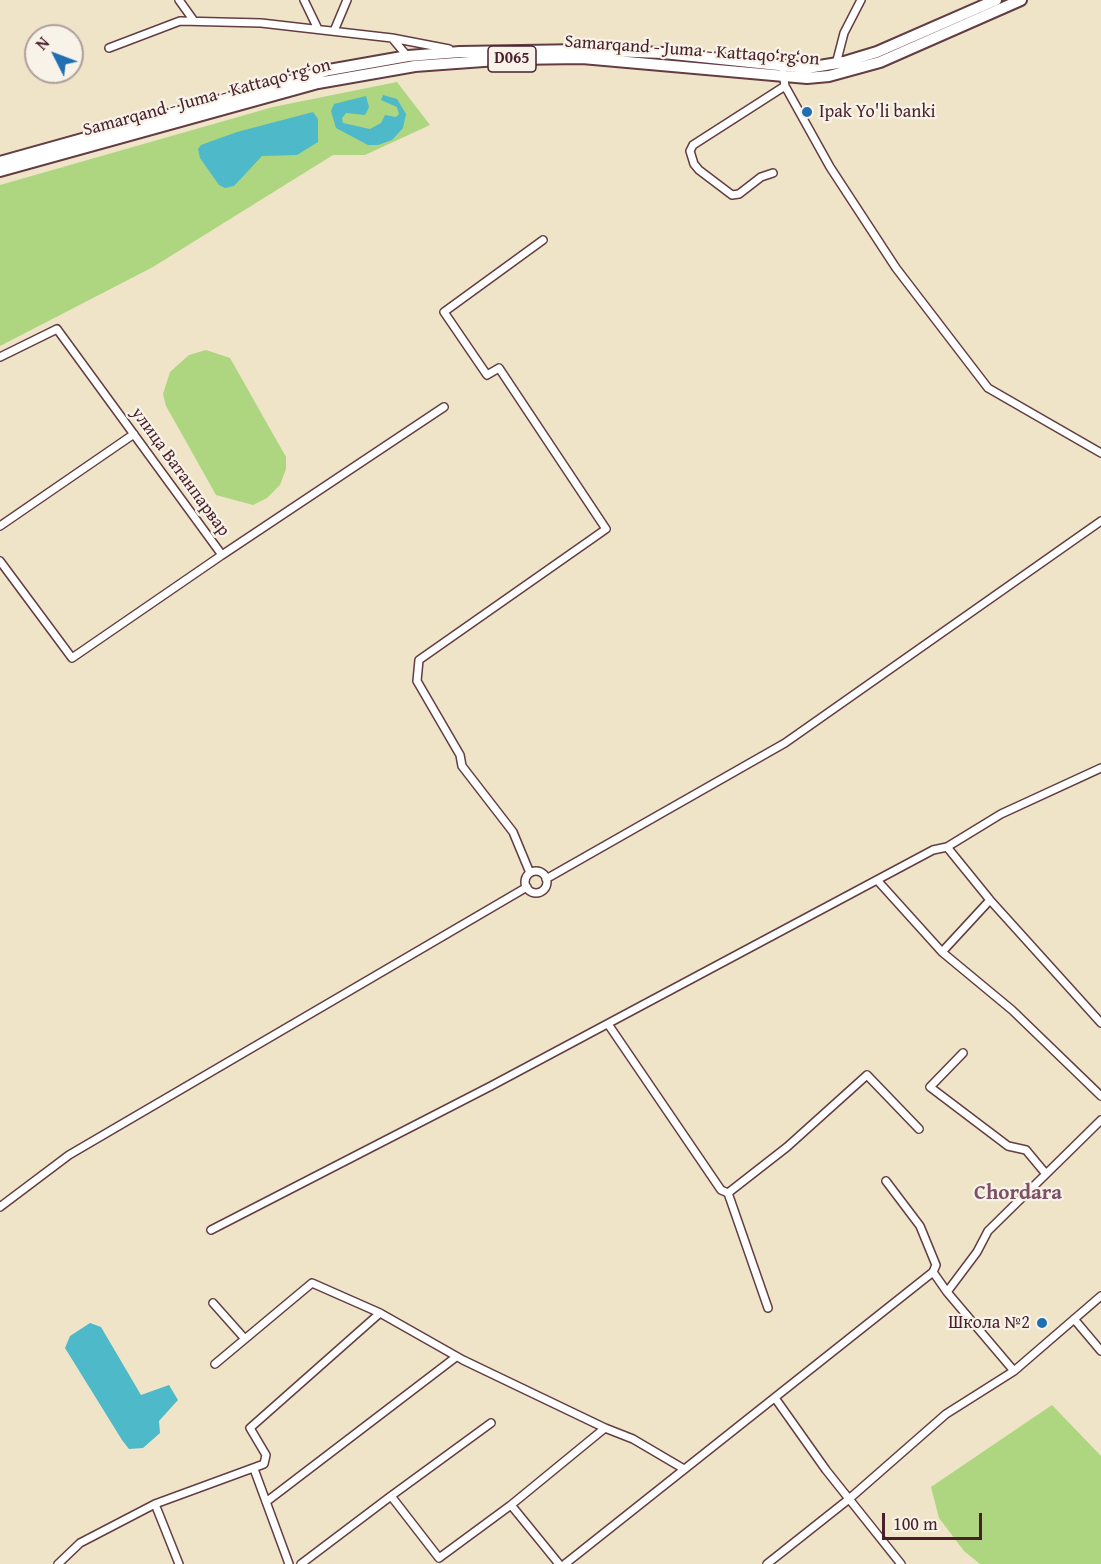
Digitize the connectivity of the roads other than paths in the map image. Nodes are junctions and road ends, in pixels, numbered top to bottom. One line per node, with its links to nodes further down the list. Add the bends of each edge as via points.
1 (179, 0): 7 (street)
2 (304, 0): 8 (street)
3 (347, 0): 9 (street)
4 (861, 0): 14 (street, via 844,33)
5 (996, 0): 14 (main road, Samarqand - Juma - Kattaqo‘rg‘on / D065, via 895,45)
6 (1021, 0): 16 (main road, Samarqand - Juma - Kattaqo‘rg‘on / D065, via 860,69 807,78)
7 (195, 21): 8 (street); 11 (street, via 180,21)
8 (318, 29): 9 (street)
9 (334, 31): 10 (street)
10 (392, 38): 12 (street); 13 (street)
11 (109, 48)
12 (460, 52): 13 (main road, Samarqand - Juma - Kattaqo‘rg‘on / D065); 16 (main road, Samarqand - Juma - Kattaqo‘rg‘on / D065, via 583,50)
13 (408, 56): 15 (street); 17 (main road, Samarqand - Juma - Kattaqo‘rg‘on / D065, via 311,75)
14 (836, 64): 16 (main road, Samarqand - Juma - Kattaqo‘rg‘on / D065)
15 (415, 66): 16 (main road, Samarqand - Juma - Kattaqo‘rg‘on / D065, via 582,58); 18 (main road, Samarqand - Juma - Kattaqo‘rg‘on / D065, via 318,83)
16 (783, 75): 19 (street, via 690,151 699,170 732,195 739,195 761,177); 24 (street, via 830,167 896,268 988,388)
17 (0, 162)
18 (0, 171)
19 (773, 173)
20 (543, 240): 31 (street, via 444,312 487,375 499,368 606,529 419,660 417,681 460,754 462,766 513,832)
21 (0, 357): 23 (street, улица Ватанпарвар, via 57,329)
22 (444, 407): 27 (street)
23 (134, 435): 26 (street); 27 (street, улица Ватанпарвар)
24 (1101, 453)
25 (1101, 521): 32 (street, via 785,743)
26 (0, 525)
27 (222, 555): 28 (street, улица Ватанпарвар, via 72,658)
28 (0, 561)
29 (1101, 768): 30 (street, via 1001,814)
30 (946, 847): 33 (street); 35 (street)
31 (530, 873): 32 (street, via 539,872); 34 (street)
32 (546, 879): 34 (street, via 546,886 538,892)
33 (877, 880): 36 (street); 38 (street)
34 (526, 887): 46 (street, via 69,1155)
35 (990, 900): 36 (street); 37 (street)
36 (942, 952): 40 (street, via 1012,1010)
37 (1101, 1023)
38 (608, 1024): 45 (street, via 721,1190); 47 (street)
39 (963, 1053): 43 (street, via 930,1087 1008,1146 1026,1150)
40 (1101, 1096)
41 (1101, 1119): 43 (street)
42 (919, 1129): 45 (street, via 867,1075 787,1147)
43 (1046, 1174): 49 (street, via 988,1231)
44 (886, 1181): 48 (street, via 920,1226 936,1265)
45 (728, 1193): 52 (street)
46 (0, 1207)
47 (211, 1230)
48 (933, 1272): 49 (street); 60 (street)
49 (947, 1292): 59 (street)
50 (1101, 1296): 54 (street)
51 (213, 1304): 55 (street)
52 (768, 1308)
53 (380, 1313): 55 (street, via 312,1283); 57 (street); 64 (street, via 250,1428 266,1455 264,1464)
54 (1074, 1319): 56 (street); 59 (street)
55 (245, 1339): 58 (street)
56 (1101, 1351)
57 (456, 1357): 62 (street); 67 (street)
58 (214, 1364)
59 (1014, 1371): 66 (street, via 946,1414)
60 (775, 1398): 63 (street); 66 (street)
61 (491, 1423): 65 (street)
62 (605, 1428): 63 (street); 69 (street)
63 (684, 1468): 75 (street)
64 (254, 1469): 67 (street); 68 (street)
65 (391, 1496): 69 (street, via 439,1558); 73 (street)
66 (849, 1499): 76 (street); 77 (street)
67 (266, 1502): 72 (street)
68 (155, 1504): 70 (street, via 80,1543); 71 (street)
69 (511, 1505): 74 (street)
70 (58, 1564)
71 (179, 1564)
72 (289, 1564)
73 (301, 1564)
74 (559, 1564)
75 (565, 1564)
76 (767, 1564)
77 (901, 1564)

